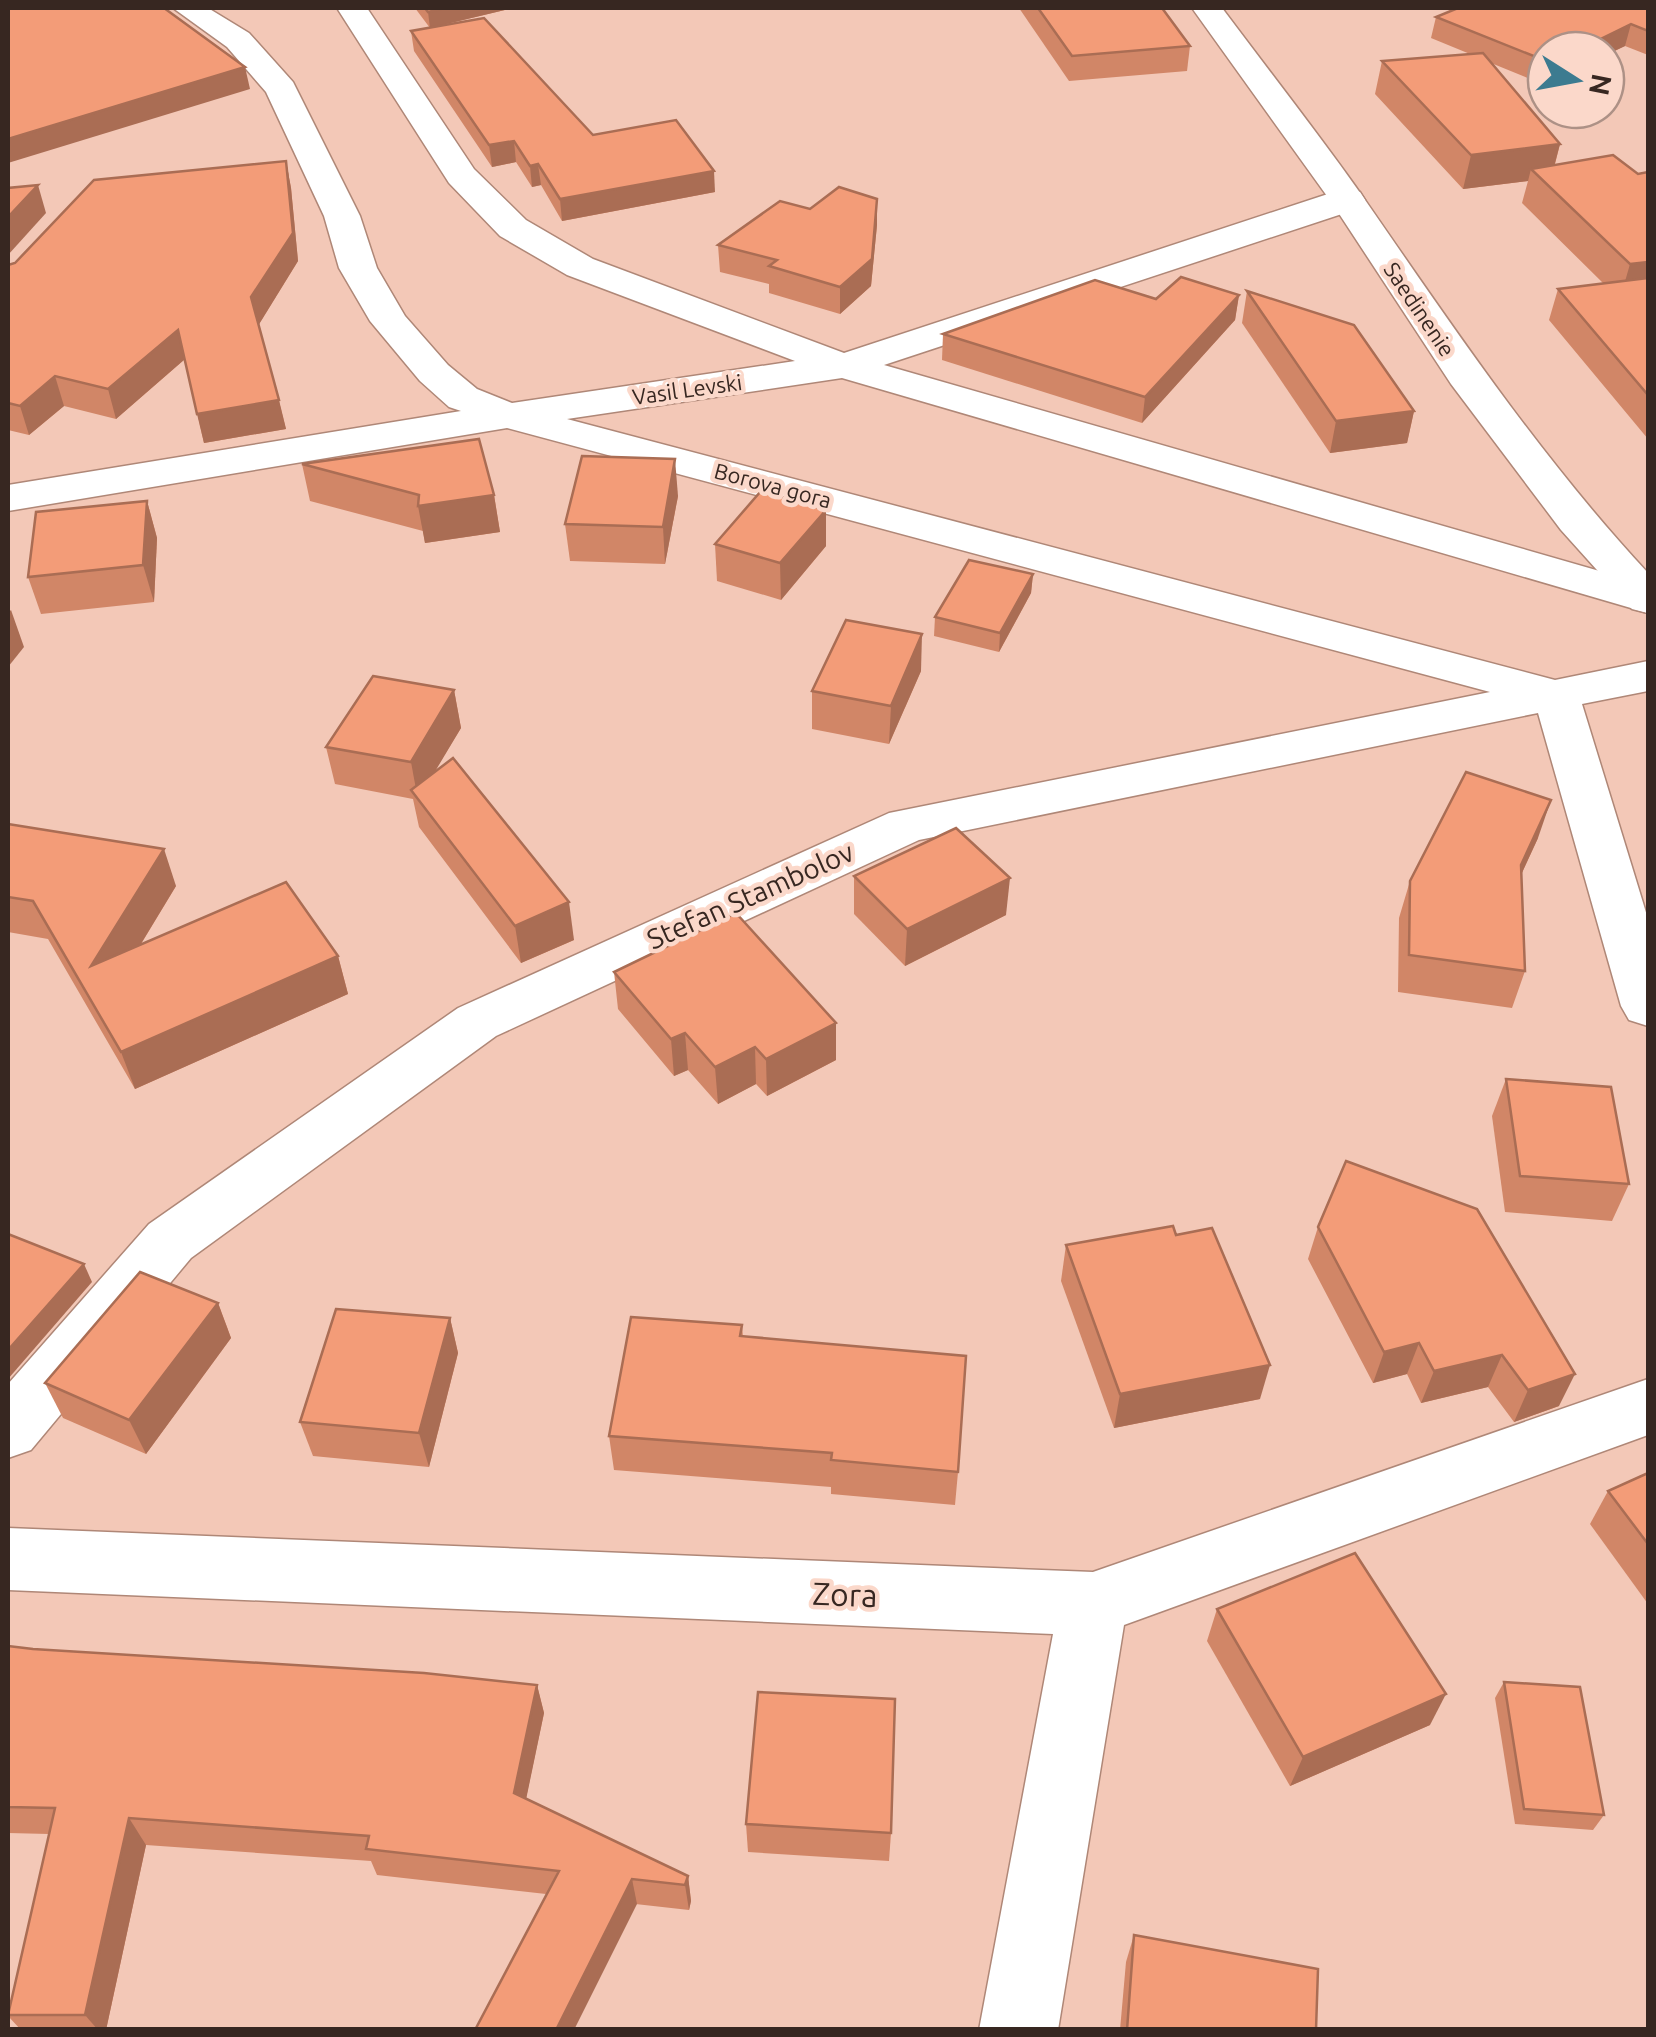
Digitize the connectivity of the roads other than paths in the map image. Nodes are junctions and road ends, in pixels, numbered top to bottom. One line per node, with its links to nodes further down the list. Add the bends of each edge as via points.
1 (188, 8): 6 (street, Borova gora, via 238,40 281,89 342,216 358,268 389,321 463,398)
2 (352, 8): 5 (street, via 461,176 513,228 580,267)
3 (1207, 8): 4 (street, Saedinenie)
4 (1347, 200): 5 (street, Vasil Levski); 8 (street, Saedinenie, via 1487,406 1576,521)
5 (843, 366): 6 (street, Vasil Levski); 8 (street)
6 (508, 416): 7 (street, Vasil Levski); 10 (street, Borova gora)
7 (8, 498)
8 (1648, 599)
9 (1648, 676): 10 (street, Stefan Stambolov)
10 (1556, 695): 11 (street); 13 (street, Stefan Stambolov, via 907,825 477,1022 170,1240)
11 (1648, 1006)
12 (1648, 1407): 15 (street, Zora)
13 (8, 1430)
14 (8, 1558): 15 (street, Zora)
15 (1093, 1604): 16 (street)
16 (1018, 2030)

